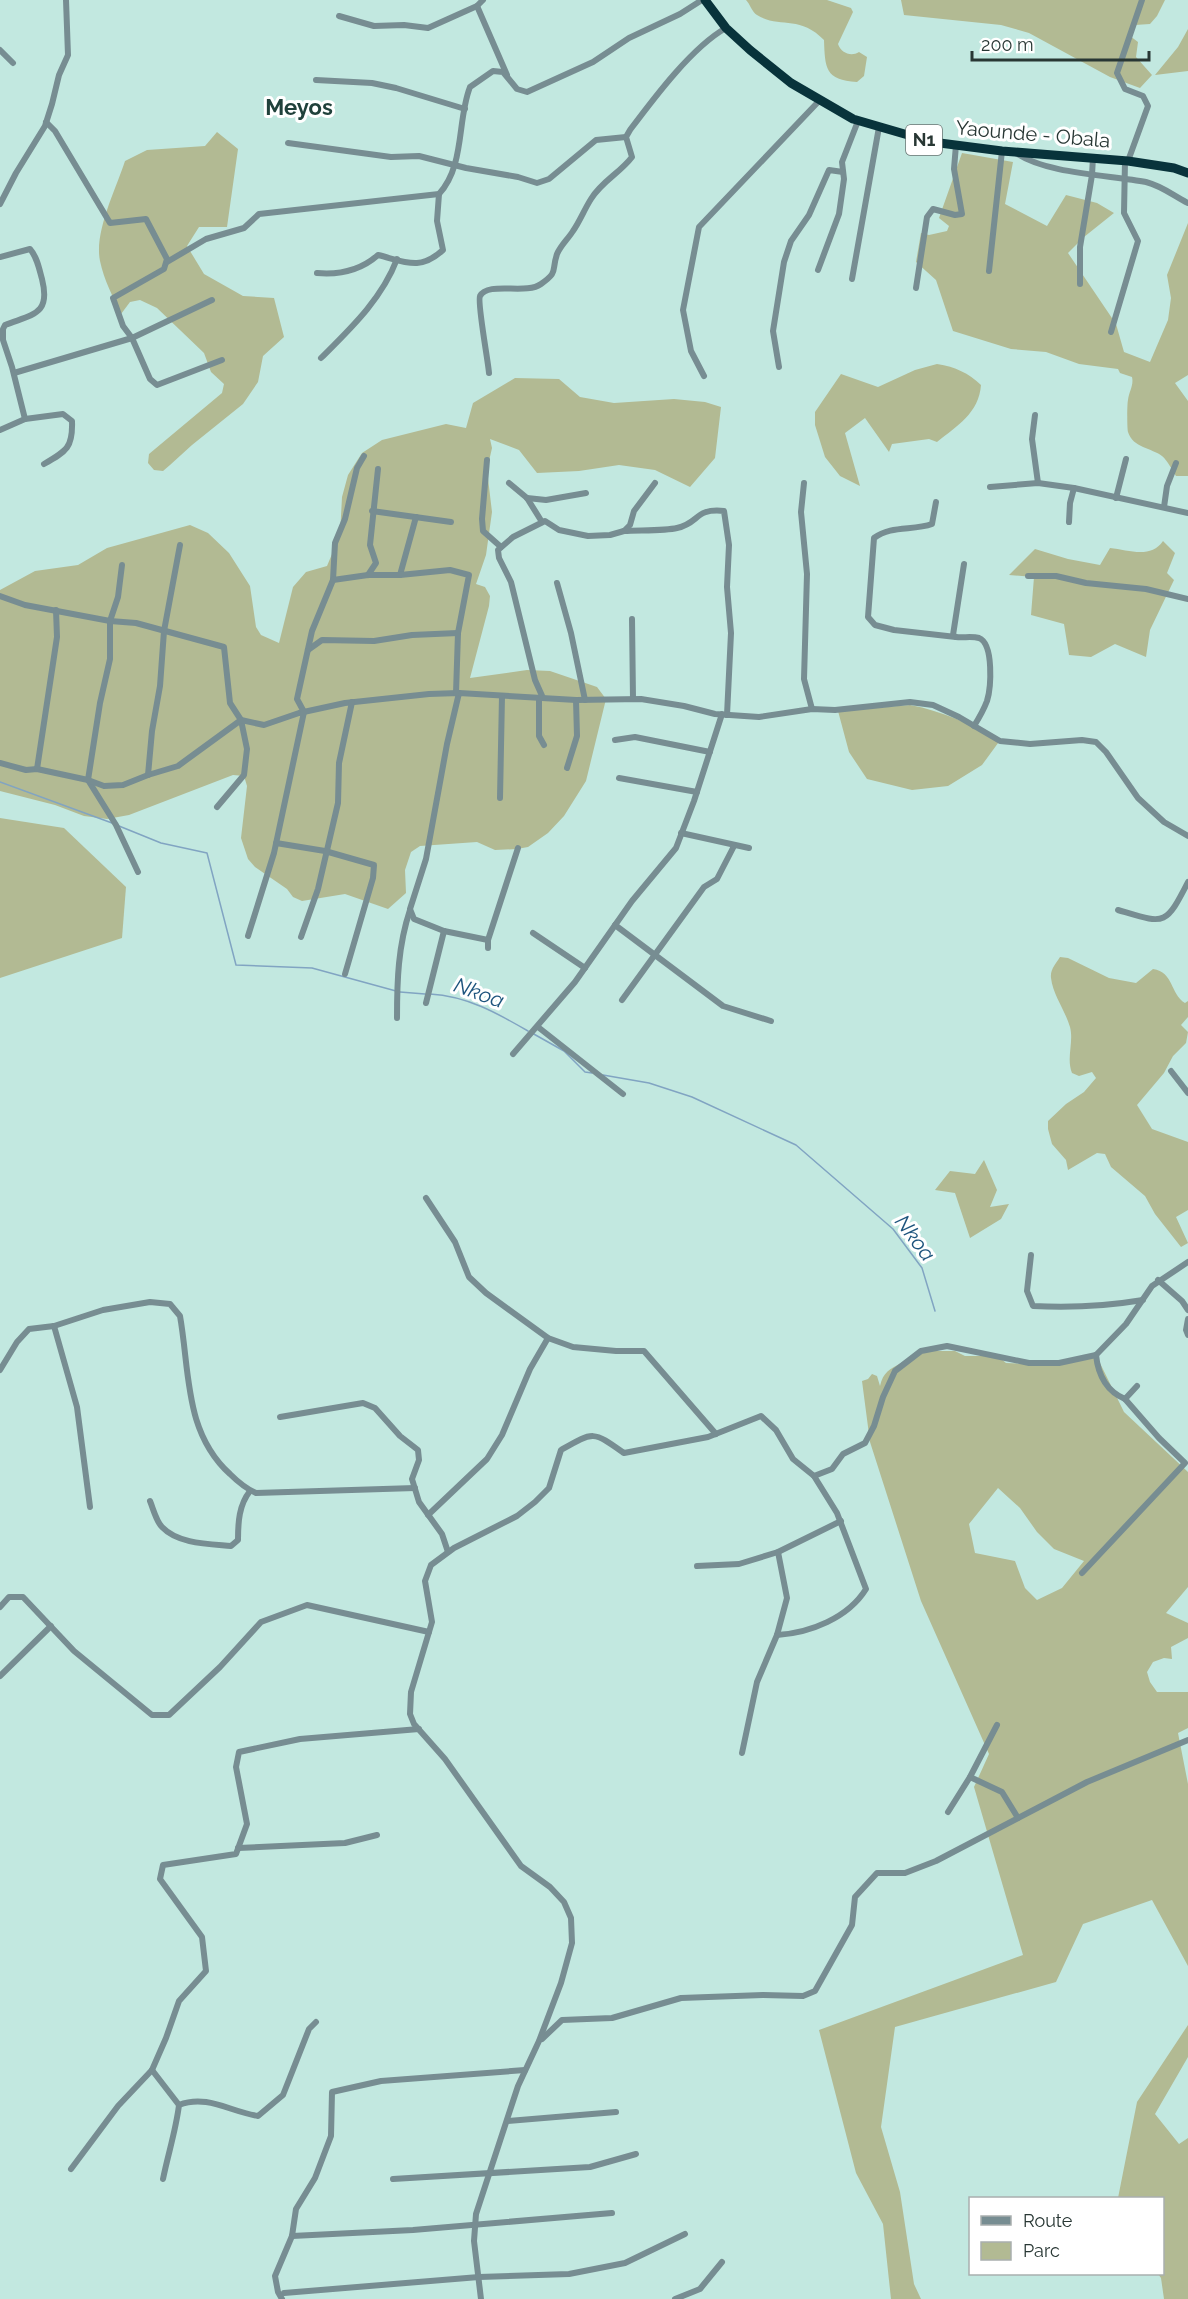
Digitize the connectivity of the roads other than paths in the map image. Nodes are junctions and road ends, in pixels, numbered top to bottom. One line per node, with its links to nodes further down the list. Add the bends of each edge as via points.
1 (66, 0): 15 (street, via 68,55)
2 (483, 0): 5 (street)
3 (704, 0): 7 (highway, Yaounde - Obala / N1); 10 (street, via 629,38 593,62 527,92 517,89)
4 (1142, 0): 23 (street, via 1117,73 1125,89 1143,96 1148,106)
5 (477, 6): 6 (street, via 428,28 374,26); 10 (street)
6 (339, 16)
7 (726, 28): 12 (highway, Yaounde - Obala / N1, via 791,83); 17 (street, via 677,71)
8 (0, 50): 9 (street)
9 (13, 63)
10 (507, 76): 13 (street, via 493,71 470,87)
11 (316, 80): 13 (street, via 372,83)
12 (819, 101): 14 (highway, Yaounde - Obala / N1); 49 (street, via 699,227 683,310 691,351)
13 (465, 109): 24 (street)
14 (858, 121): 16 (highway, Yaounde - Obala / N1); 26 (street, via 842,162)
15 (46, 122): 31 (street); 34 (street, via 110,223 146,219)
16 (879, 127): 19 (highway, Yaounde - Obala / N1, via 912,138); 38 (street)
17 (626, 137): 24 (street, via 596,140 549,179 537,183); 48 (street, via 632,157 590,200 557,254 552,276 538,287 487,290 481,294 478,303)
18 (288, 143): 24 (street, via 419,156)
19 (956, 145): 20 (highway, Yaounde - Obala / N1); 40 (street, via 954,169 962,214 955,216 933,208 927,217)
20 (1002, 150): 21 (highway, Yaounde - Obala / N1); 36 (street)
21 (1013, 150): 22 (highway, Yaounde - Obala / N1); 27 (street, via 1039,163)
22 (1093, 157): 23 (highway, Yaounde - Obala / N1); 27 (street)
23 (1127, 161): 25 (highway, Yaounde - Obala / N1); 28 (street)
24 (454, 165): 29 (street)
25 (1185, 170)
26 (843, 172): 35 (street, via 839,214); 46 (street, via 829,170 784,262 773,331)
27 (1092, 175): 28 (street); 39 (street, via 1080,247)
28 (1125, 179): 30 (street, via 1149,183); 42 (street, via 1124,213 1138,241)
29 (439, 194): 33 (street, via 437,221 443,250 430,261); 34 (street, via 259,214 244,228 206,239)
30 (1188, 203)
31 (0, 204)
32 (0, 256): 47 (street, via 30,249 45,292 43,306 3,329)
33 (397, 260): 37 (street, via 378,255 367,265 334,274); 44 (street, via 366,311)
34 (167, 262): 43 (street, via 164,269 113,298)
35 (818, 270)
36 (989, 271)
37 (316, 273)
38 (852, 279)
39 (1080, 284)
40 (916, 288)
41 (212, 300): 43 (street)
42 (1111, 332)
43 (132, 338): 45 (street, via 150,379 157,385); 47 (street)
44 (321, 358)
45 (222, 360)
46 (779, 367)
47 (14, 373): 51 (street)
48 (489, 373)
49 (704, 376)
50 (1035, 415): 62 (street, via 1032,439)
51 (25, 419): 52 (street); 57 (street, via 63,414 72,421 69,447)
52 (0, 430)
53 (364, 456): 84 (street, via 335,543)
54 (1126, 459): 67 (street)
55 (487, 460): 78 (street, via 483,531)
56 (1176, 463): 69 (street)
57 (44, 464)
58 (378, 469): 70 (street)
59 (509, 483): 66 (street)
60 (656, 483): 76 (street)
61 (804, 483): 102 (street, via 804,679)
62 (1038, 483): 63 (street); 64 (street)
63 (990, 487)
64 (1074, 488): 67 (street); 75 (street)
65 (586, 493): 66 (street, via 546,500)
66 (527, 498): 74 (street)
67 (1116, 498): 69 (street)
68 (936, 502): 93 (street, via 932,524 906,527 874,538 868,617 875,625 894,630)
69 (1164, 507): 71 (street)
70 (372, 511): 72 (street); 81 (street, via 370,545 375,562)
71 (1188, 513)
72 (416, 517): 73 (street); 82 (street)
73 (452, 522)
74 (542, 522): 76 (street, via 588,536); 78 (street)
75 (1069, 522)
76 (624, 531): 104 (street, via 675,529 709,510 724,511 729,545 731,633)
77 (180, 545): 91 (street)
78 (501, 547): 97 (street, via 498,554 511,582)
79 (964, 564): 93 (street, via 953,635)
80 (122, 565): 90 (street)
81 (368, 575): 82 (street); 84 (street)
82 (400, 575): 92 (street, via 450,570 469,575)
83 (1028, 576): 87 (street, via 1056,576 1146,589)
84 (333, 580): 94 (street)
85 (557, 583): 98 (street)
86 (0, 596): 88 (street)
87 (1188, 600)
88 (56, 610): 90 (street); 112 (street, via 57,637)
89 (632, 620): 99 (street)
90 (110, 621): 91 (street); 115 (street, via 110,659)
91 (164, 631): 105 (street, via 224,646 230,703); 113 (street)
92 (459, 633): 94 (street, via 374,641 322,640); 95 (street)
93 (956, 637): 106 (street, via 980,639 988,651 989,692)
94 (308, 651): 103 (street, via 297,699)
95 (458, 693): 96 (street); 101 (street); 128 (street, via 426,859)
96 (502, 696): 97 (street); 117 (street)
97 (541, 698): 100 (street); 108 (street, via 539,736)
98 (585, 699): 99 (street); 100 (street)
99 (633, 699): 104 (street)
100 (576, 700): 111 (street, via 578,736)
101 (352, 702): 103 (street); 125 (street, via 339,763 338,803)
102 (812, 709): 104 (street, via 759,717); 106 (street, via 910,702 933,705)
103 (304, 712): 105 (street, via 264,725); 121 (street)
104 (724, 715): 109 (street)
105 (241, 720): 113 (street, via 178,766); 118 (street, via 247,749 244,775)
106 (974, 726): 120 (street, via 1000,741 1096,742 1138,798 1164,822)
107 (615, 740): 109 (street, via 635,737)
108 (544, 745)
109 (710, 752): 116 (street)
110 (0, 763): 112 (street)
111 (567, 768)
112 (37, 769): 115 (street)
113 (148, 775): 115 (street, via 123,786 104,786)
114 (619, 778): 116 (street)
115 (88, 780): 126 (street, via 116,825)
116 (697, 792): 119 (street)
117 (500, 798)
118 (217, 807)
119 (681, 833): 122 (street); 130 (street, via 676,848)
120 (1188, 836)
121 (276, 843): 125 (street); 133 (street)
122 (734, 846): 124 (street); 135 (street, via 717,879 704,887)
123 (518, 848): 131 (street, via 488,944)
124 (749, 848)
125 (325, 851): 134 (street, via 318,889); 137 (street, via 374,866)
126 (138, 872)
127 (1188, 882): 129 (street, via 1165,918 1154,921)
128 (410, 909): 131 (street, via 414,919); 140 (street, via 398,962)
129 (1118, 910)
130 (615, 925): 135 (street); 136 (street)
131 (444, 931): 139 (street)
132 (533, 933): 136 (street)
133 (248, 936)
134 (301, 938)
135 (654, 955): 138 (street); 141 (street, via 723,1006)
136 (585, 968): 142 (street)
137 (345, 974)
138 (622, 1000)
139 (426, 1004)
140 (397, 1018)
141 (771, 1021)
142 (538, 1027): 143 (street); 146 (street)
143 (513, 1054)
144 (1171, 1071): 145 (street)
145 (1188, 1093)
146 (622, 1094)
147 (426, 1198): 156 (street, via 455,1242 469,1277)
148 (1031, 1255): 151 (street, via 1027,1291 1033,1306 1062,1308)
149 (1188, 1262): 150 (street)
150 (1158, 1280): 151 (street); 152 (street)
151 (1143, 1300): 157 (street)
152 (1188, 1310)
153 (1188, 1319): 155 (street)
154 (54, 1326): 158 (street, via 29,1329); 165 (street, via 104,1310 150,1302 170,1304 180,1316 194,1416 214,1460); 167 (street, via 78,1407)
155 (1188, 1335)
156 (548, 1338): 162 (street, via 573,1347 644,1351); 168 (street, via 530,1369 502,1436 486,1459)
157 (1096, 1355): 160 (street, via 1105,1385); 163 (street, via 1029,1363 947,1346 921,1352 895,1371 865,1443 843,1454 832,1469)
158 (0, 1370)
159 (1137, 1386): 160 (street)
160 (1125, 1399): 173 (street, via 1185,1462)
161 (280, 1417): 164 (street, via 363,1403 375,1408 418,1450 419,1460 412,1479)
162 (716, 1434): 163 (street, via 761,1416 776,1430 793,1459); 170 (street, via 624,1453 601,1436 587,1435 561,1450 549,1488 535,1502 517,1516)
163 (814, 1476): 169 (street)
164 (415, 1488): 165 (street); 168 (street)
165 (250, 1491): 166 (street, via 243,1499 238,1540 231,1546 173,1535 160,1526)
166 (150, 1501)
167 (90, 1507)
168 (428, 1515): 170 (street, via 442,1534)
169 (840, 1521): 171 (street); 177 (street, via 866,1589 861,1598 815,1629)
170 (448, 1552): 176 (street, via 431,1565 425,1581 432,1622)
171 (778, 1552): 172 (street, via 739,1564); 177 (street, via 787,1598)
172 (697, 1566)
173 (1082, 1573)
174 (0, 1606): 175 (street, via 9,1597 23,1597)
175 (51, 1626): 176 (street, via 74,1651 152,1714 170,1715 261,1622 307,1605); 178 (street)
176 (429, 1632): 180 (street, via 411,1692 410,1714)
177 (777, 1635): 182 (street, via 757,1682)
178 (0, 1676)
179 (997, 1725): 183 (street)
180 (419, 1729): 187 (street, via 300,1739 239,1752 236,1767 247,1824); 189 (street, via 521,1866 550,1887 564,1902 571,1918 572,1943)
181 (1188, 1740): 185 (street, via 1087,1782)
182 (742, 1753)
183 (970, 1777): 184 (street); 185 (street, via 1002,1792)
184 (948, 1812)
185 (1018, 1818): 189 (street, via 936,1861 905,1873 877,1873 855,1897 852,1925 815,1991 803,1996 681,1998 612,2018 562,2020)
186 (377, 1835): 187 (street, via 345,1844)
187 (238, 1848): 190 (street, via 236,1854 163,1865 160,1879 202,1937 206,1971 179,2001)
188 (316, 2022): 192 (street, via 309,2029 283,2095 258,2116 192,2100)
189 (539, 2041): 191 (street)
190 (152, 2070): 192 (street); 196 (street, via 118,2106)
191 (525, 2070): 194 (street); 203 (street, via 381,2081 332,2092 331,2136 315,2178 297,2209)
192 (179, 2105): 198 (street)
193 (616, 2112): 194 (street)
194 (507, 2121): 197 (street)
195 (636, 2154): 197 (street, via 590,2167)
196 (71, 2169)
197 (490, 2172): 199 (street); 201 (street)
198 (163, 2179)
199 (393, 2179)
200 (612, 2213): 201 (street)
201 (475, 2224): 203 (street); 205 (street)
202 (685, 2234): 205 (street, via 626,2263 569,2274)
203 (292, 2236): 206 (street, via 274,2276)
204 (722, 2262): 208 (street, via 700,2289)
205 (479, 2277): 206 (street); 207 (street)
206 (283, 2296)
207 (482, 2299)
208 (675, 2299)

